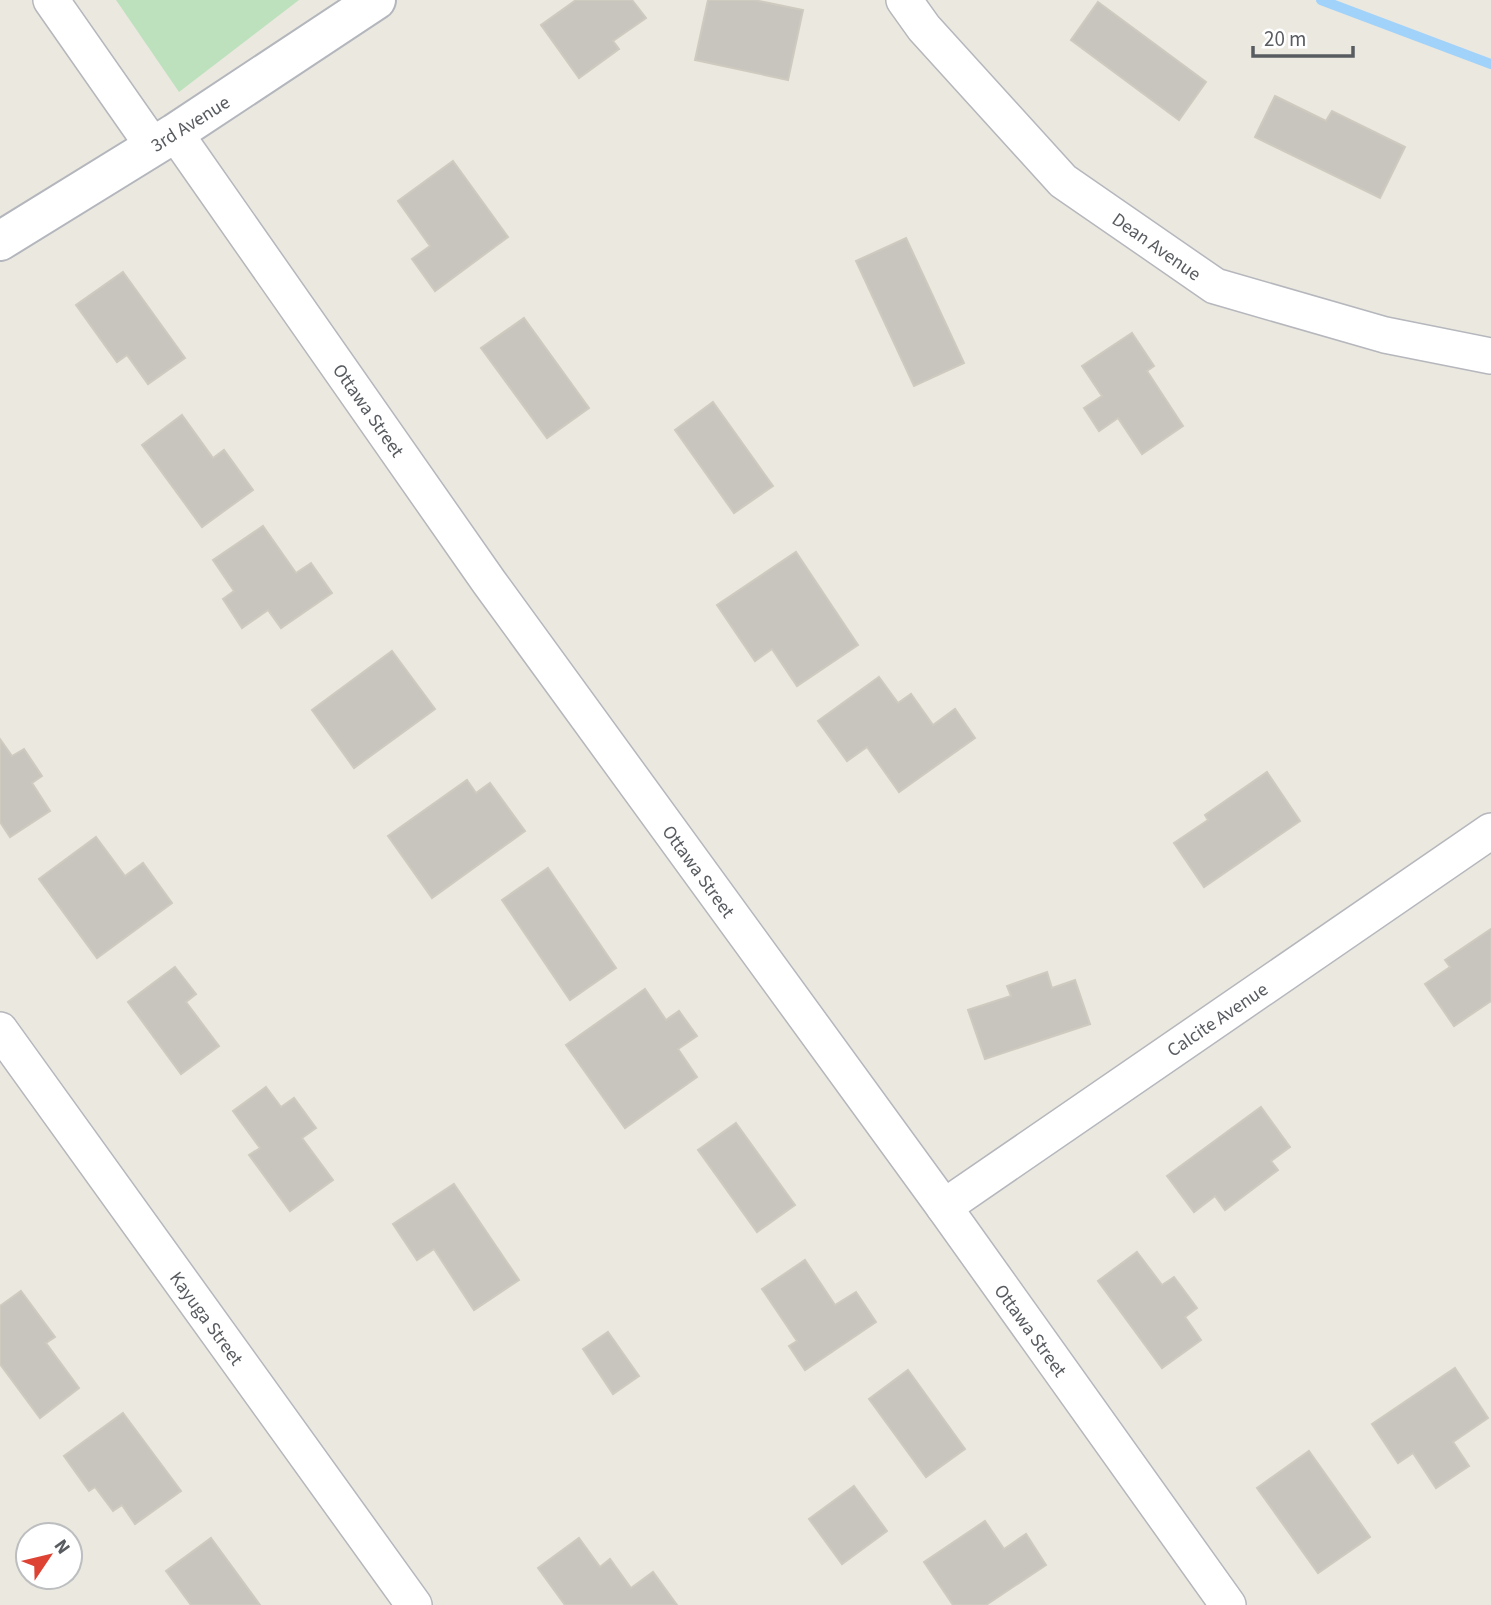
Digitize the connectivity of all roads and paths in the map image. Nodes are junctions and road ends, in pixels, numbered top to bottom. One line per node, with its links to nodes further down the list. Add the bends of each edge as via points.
1 (51, 0): 4 (street, Ottawa Street)
2 (376, 0): 4 (street, 3rd Avenue)
3 (904, 0): 6 (street, Dean Avenue, via 924,29 1063,181 1215,286 1385,335)
4 (164, 139): 5 (street, 3rd Avenue); 9 (street, Ottawa Street)
5 (0, 241)
6 (1491, 356)
7 (1491, 831): 9 (street, Calcite Avenue)
8 (0, 1030): 10 (street, Kayuga Street)
9 (944, 1207): 11 (street, Ottawa Street)
10 (414, 1605)
11 (1228, 1605)

